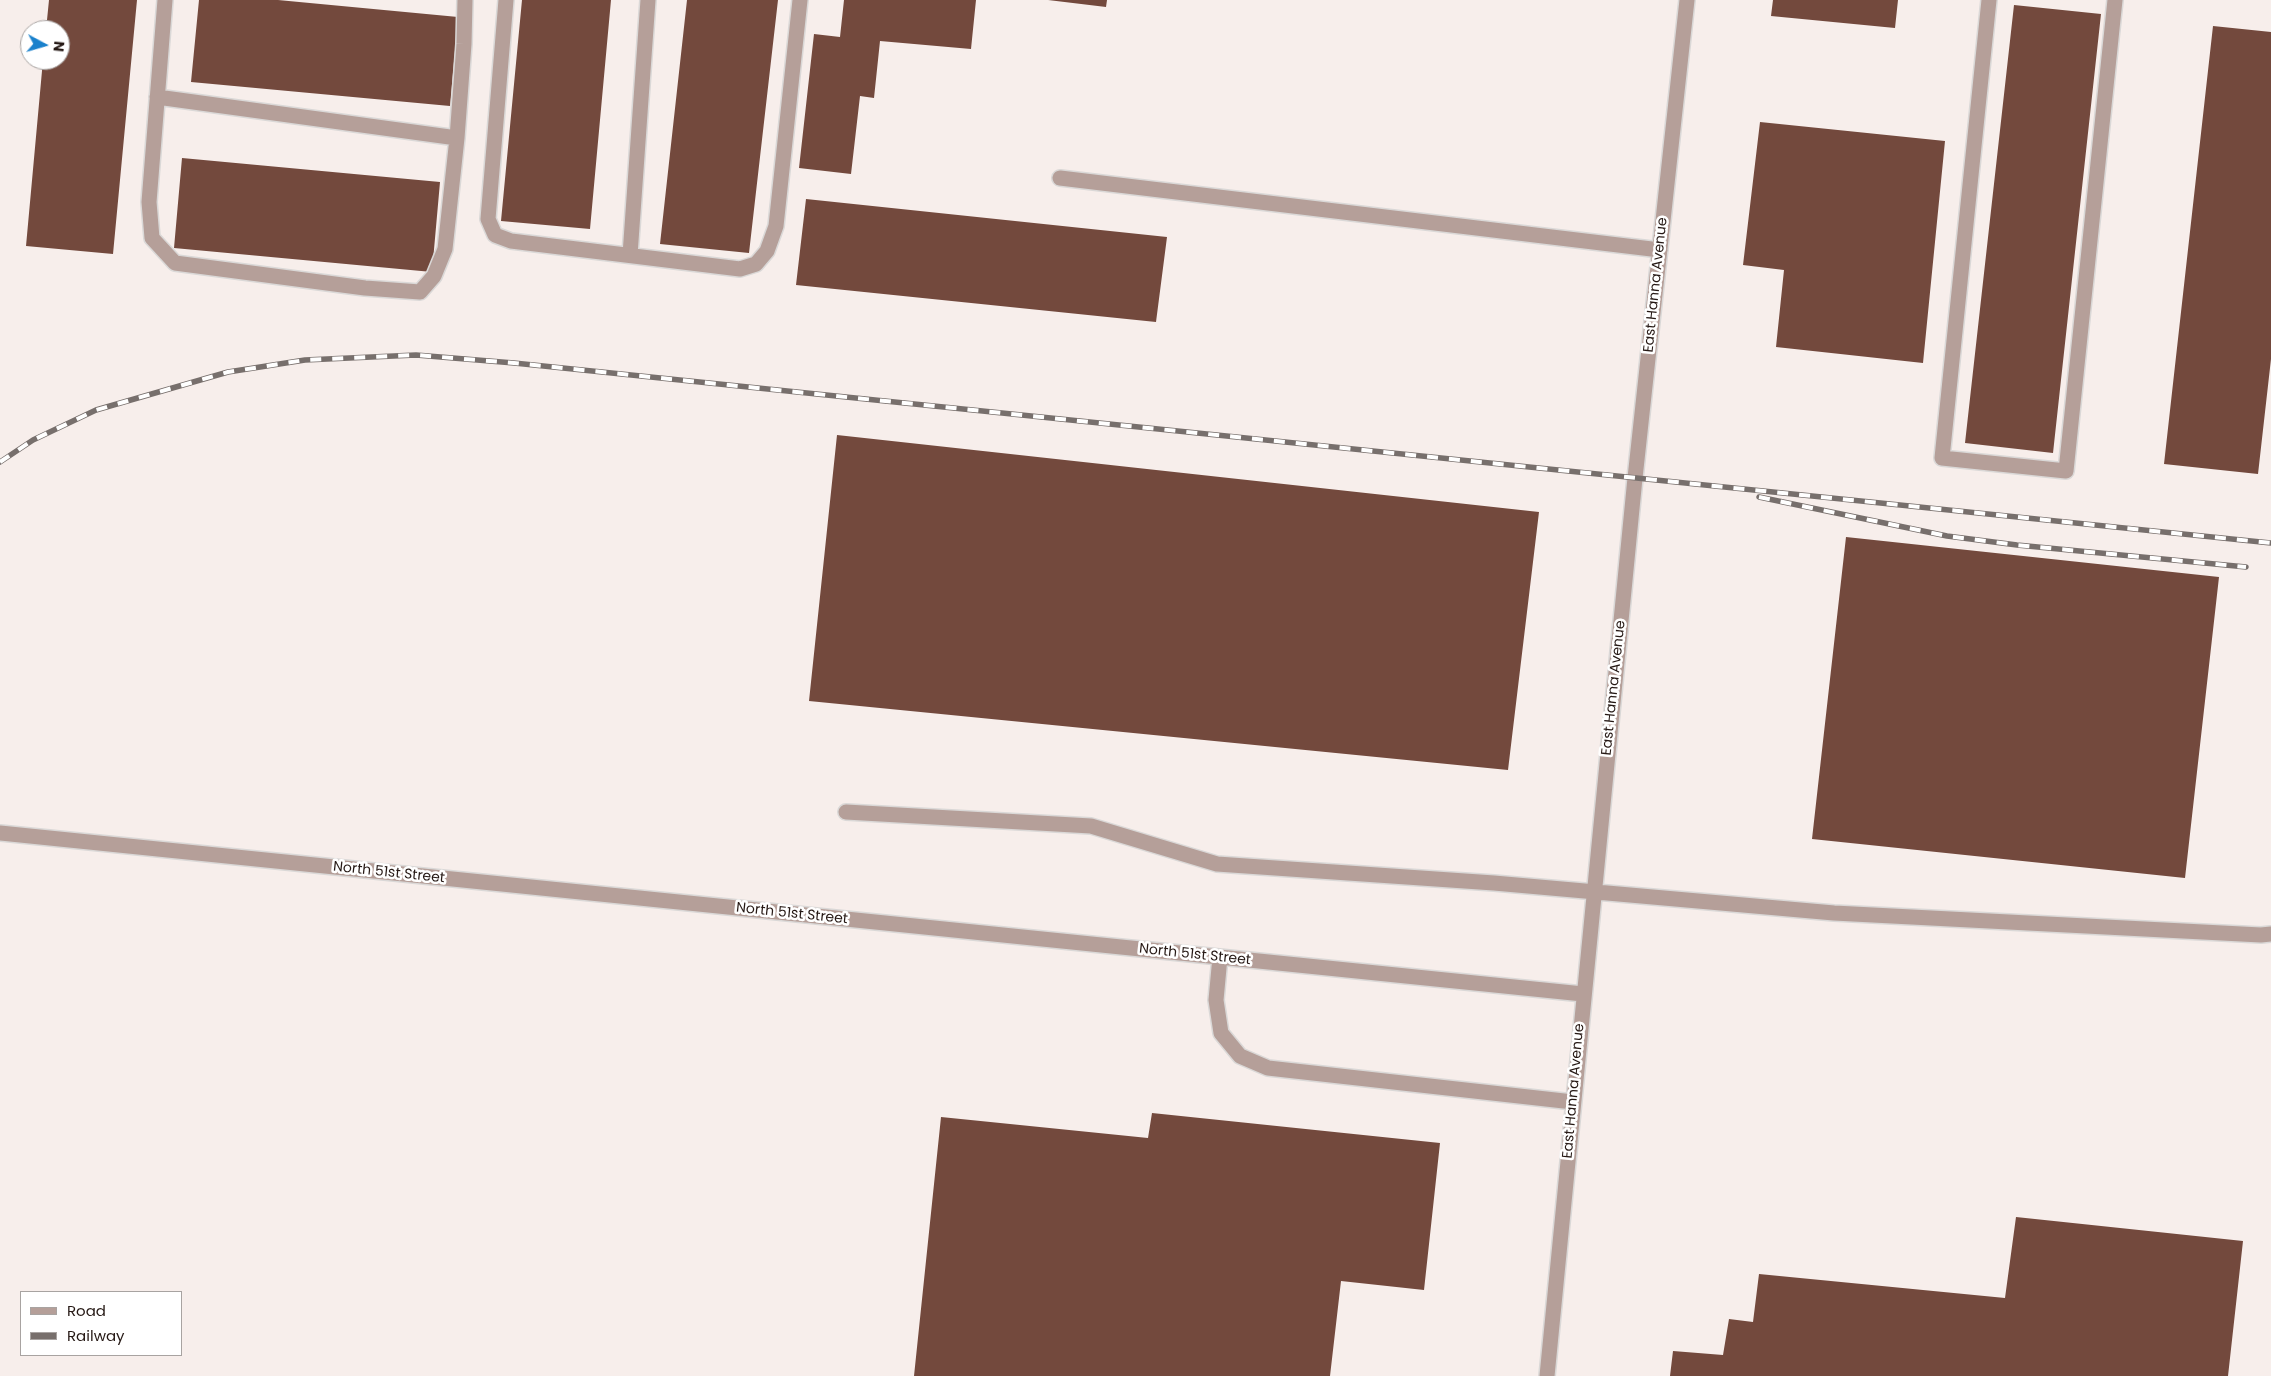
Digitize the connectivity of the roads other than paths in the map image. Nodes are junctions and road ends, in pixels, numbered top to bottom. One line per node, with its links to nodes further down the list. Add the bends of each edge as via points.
1 (165, 0): 9 (street)
2 (465, 0): 10 (street)
3 (506, 0): 13 (street, via 488,219 495,235 511,241)
4 (648, 0): 13 (street)
5 (800, 0): 13 (street, via 776,226 767,250 756,264 740,269)
6 (1687, 0): 12 (street, East Hanna Avenue)
7 (1989, 0): 8 (street, via 1942,458 2066,471)
8 (2115, 0)
9 (157, 97): 10 (street); 10 (street, via 148,202 152,238 175,263 420,292 434,276 445,249)
10 (456, 138)
11 (1060, 178): 12 (street)
12 (1660, 250): 16 (street, East Hanna Avenue)
13 (630, 255)
14 (846, 812): 16 (street, via 1091,826 1217,864 1485,882)
15 (0, 833): 18 (street, North 51st Street)
16 (1594, 893): 17 (street, via 1890,916); 19 (street, East Hanna Avenue)
17 (2271, 934)
18 (1220, 957): 19 (street, North 51st Street); 20 (street, via 1216,1000 1221,1033 1240,1056 1268,1068)
19 (1583, 994): 20 (street, East Hanna Avenue)
20 (1573, 1102): 21 (street, East Hanna Avenue)
21 (1547, 1376)

